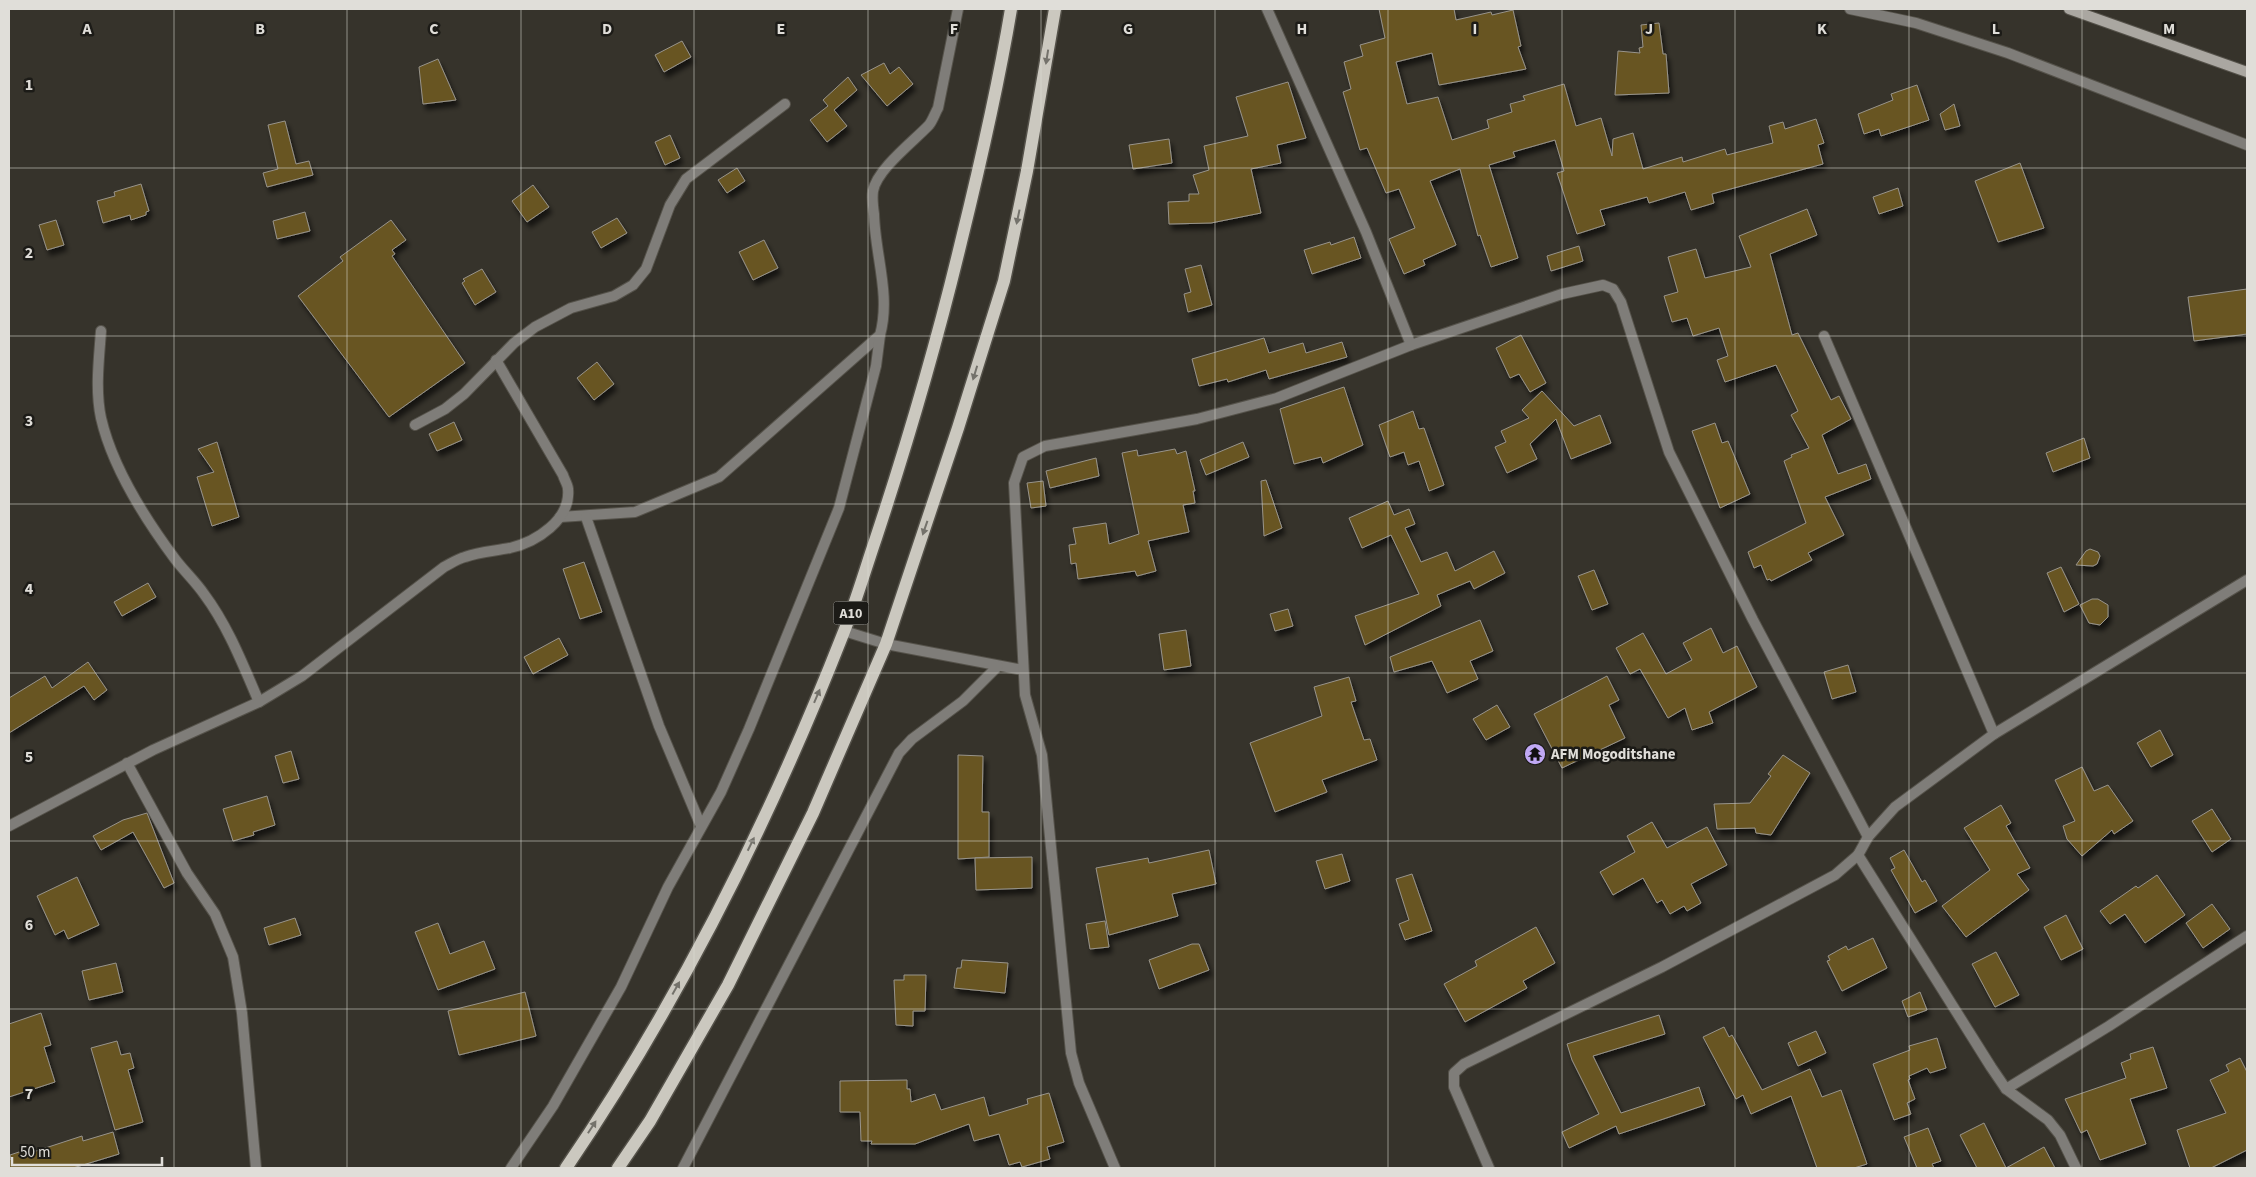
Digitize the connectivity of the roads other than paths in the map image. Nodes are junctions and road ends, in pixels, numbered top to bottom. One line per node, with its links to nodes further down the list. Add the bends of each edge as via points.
1 (958, 9): 12 (street, via 938,108 930,123 900,152 873,190 875,243 885,316)
2 (1011, 9): 20 (main road, A10, via 993,105 945,310 912,424)
3 (1055, 9): 21 (main road, one-way to 21, via 1004,281)
4 (1267, 9): 14 (street, via 1366,232)
5 (1850, 9): 10 (street, via 1916,23 2008,53)
6 (2069, 9): 7 (main road)
7 (2081, 11): 8 (main road)
8 (2247, 72)
9 (785, 104): 15 (street, via 686,179 670,205 646,269 633,285 614,296 552,316)
10 (2247, 145)
11 (101, 331): 24 (street, via 98,381 101,417 109,444 147,516 175,559 204,594 230,637)
12 (880, 335): 18 (street, via 718,477 635,512); 28 (street, via 876,366 838,508 749,729 721,792)
13 (1824, 336): 25 (street)
14 (1411, 344): 23 (street, via 1276,398 1197,419 1045,446 1023,458 1014,483); 29 (street, via 1562,294 1603,286 1613,289 1621,302 1669,452 1753,620)
15 (496, 360): 16 (street, via 464,394 445,409); 17 (street, via 563,475 568,489)
16 (415, 425)
17 (560, 517): 18 (street); 24 (street, via 532,540 463,557 444,567 302,676)
18 (586, 517): 28 (street, via 659,726)
19 (2247, 580): 25 (street)
20 (844, 631): 21 (street); 35 (main road, A10, one-way to 20, via 653,1028 734,880 774,796)
21 (886, 644): 22 (street); 36 (main road, via 813,813 732,976 659,1106)
22 (998, 666): 23 (street); 37 (street, via 963,701 912,739 899,753)
23 (1023, 670): 38 (street, via 1025,696 1043,765 1071,1053 1079,1083)
24 (259, 702): 26 (street)
25 (1994, 734): 29 (street, via 1895,807)
26 (127, 763): 27 (street); 33 (street, via 188,873 215,914 233,957 242,1013)
27 (9, 826)
28 (701, 826): 34 (street, via 621,987 553,1106)
29 (1868, 837): 30 (street)
30 (1858, 855): 32 (street); 39 (street, via 1835,875 1662,967 1464,1064 1454,1073 1454,1087)
31 (2247, 936): 32 (street)
32 (2006, 1089): 40 (street, via 2048,1120 2060,1135)
33 (256, 1168)
34 (511, 1168)
35 (566, 1168)
36 (618, 1168)
37 (683, 1168)
38 (1116, 1168)
39 (1490, 1168)
40 (2076, 1168)

